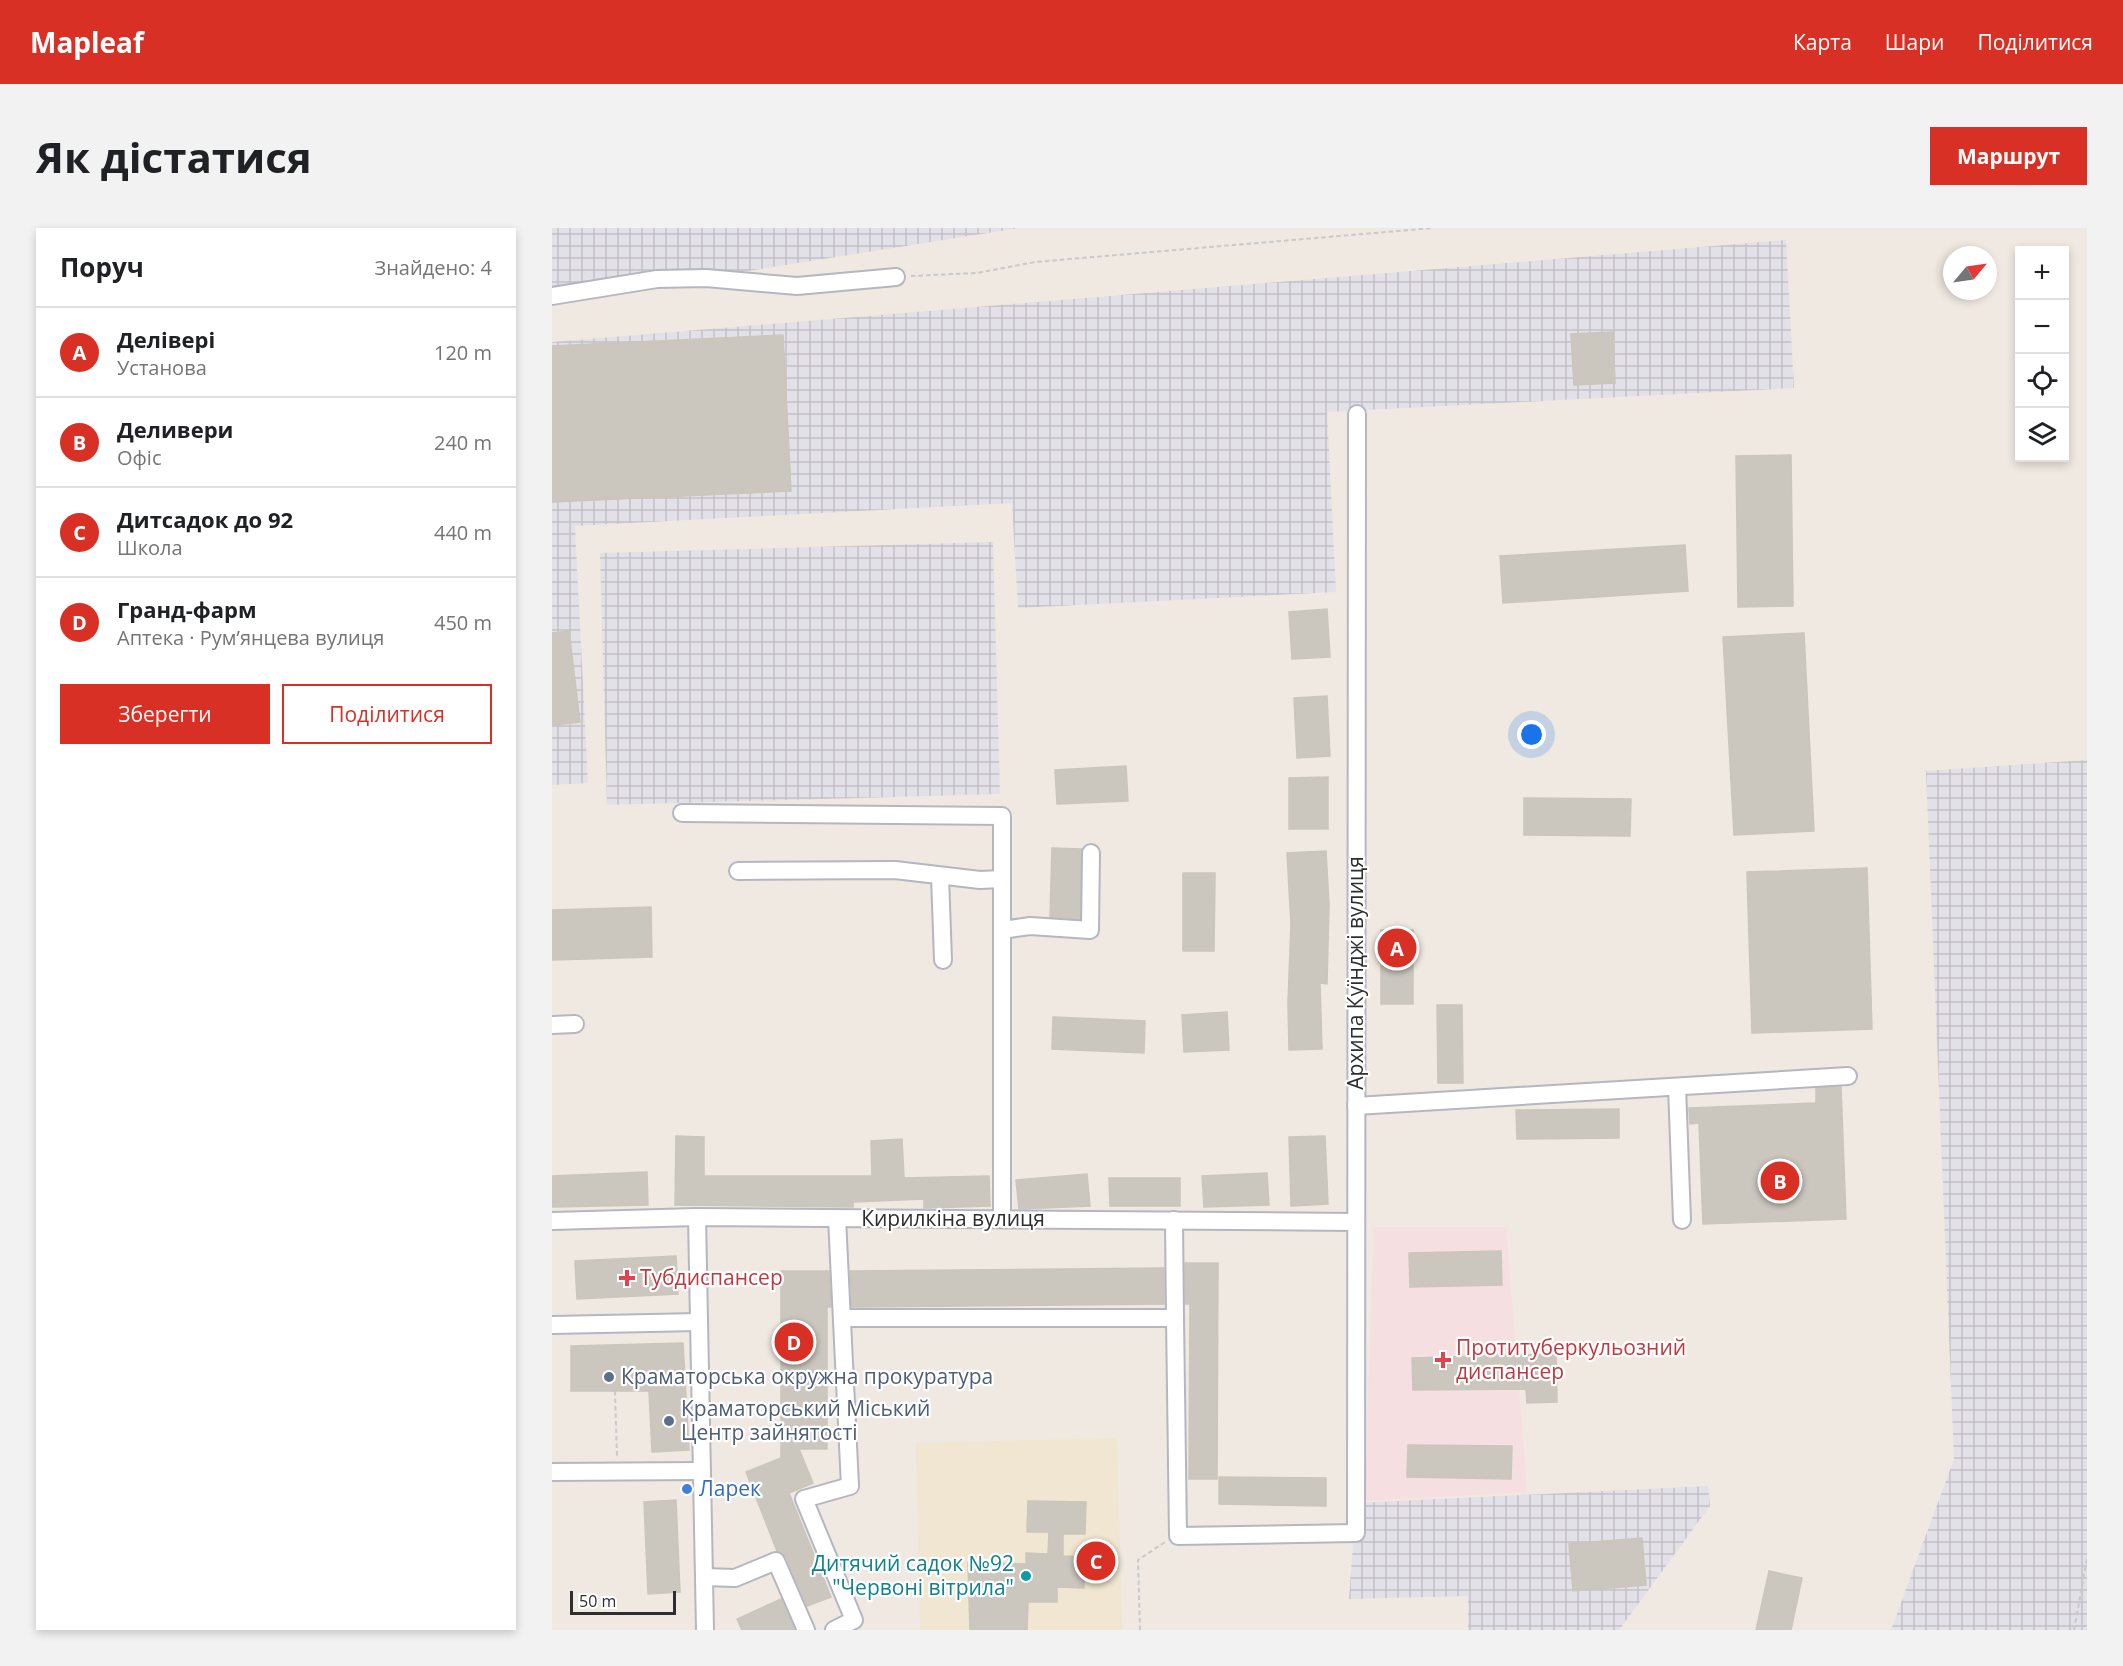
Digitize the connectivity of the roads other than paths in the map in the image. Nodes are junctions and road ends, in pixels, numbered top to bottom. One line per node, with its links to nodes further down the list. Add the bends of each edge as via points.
1 (896, 277): 2 (street, via 797,286 706,278 657,279)
2 (552, 296)
3 (1357, 414): 15 (street, Архипа Куїнджі вулиця)
4 (682, 813): 8 (street, via 1002,816)
5 (1091, 852): 9 (street, via 1089,930 1030,926)
6 (738, 871): 7 (street, via 895,870)
7 (940, 876): 8 (street); 10 (street)
8 (1002, 879): 9 (street)
9 (1002, 930): 18 (street)
10 (943, 960)
11 (575, 1024): 12 (street)
12 (552, 1025)
13 (1848, 1076): 14 (street)
14 (1677, 1087): 15 (street); 20 (street)
15 (1356, 1106): 22 (street, Архипа Куїнджі вулиця)
16 (697, 1217): 17 (street, Кирилкіна вулиця); 21 (street, Кирилкіна вулиця); 25 (street)
17 (837, 1218): 18 (street, Кирилкіна вулиця); 23 (street)
18 (1002, 1219): 19 (street, Кирилкіна вулиця)
19 (1174, 1220): 22 (street, Кирилкіна вулиця); 24 (street)
20 (1682, 1220)
21 (552, 1221)
22 (1355, 1222): 24 (street, Архипа Куїнджі вулиця, via 1356,1533 1178,1536)
23 (842, 1318): 24 (street); 32 (street, via 850,1486 804,1499 854,1620)
24 (1175, 1318)
25 (699, 1322): 26 (street); 27 (street)
26 (552, 1325)
27 (702, 1471): 28 (street); 29 (street)
28 (552, 1472)
29 (704, 1577): 30 (street); 31 (street, via 735,1578 776,1561)
30 (705, 1630)
31 (806, 1630)
32 (834, 1630)

